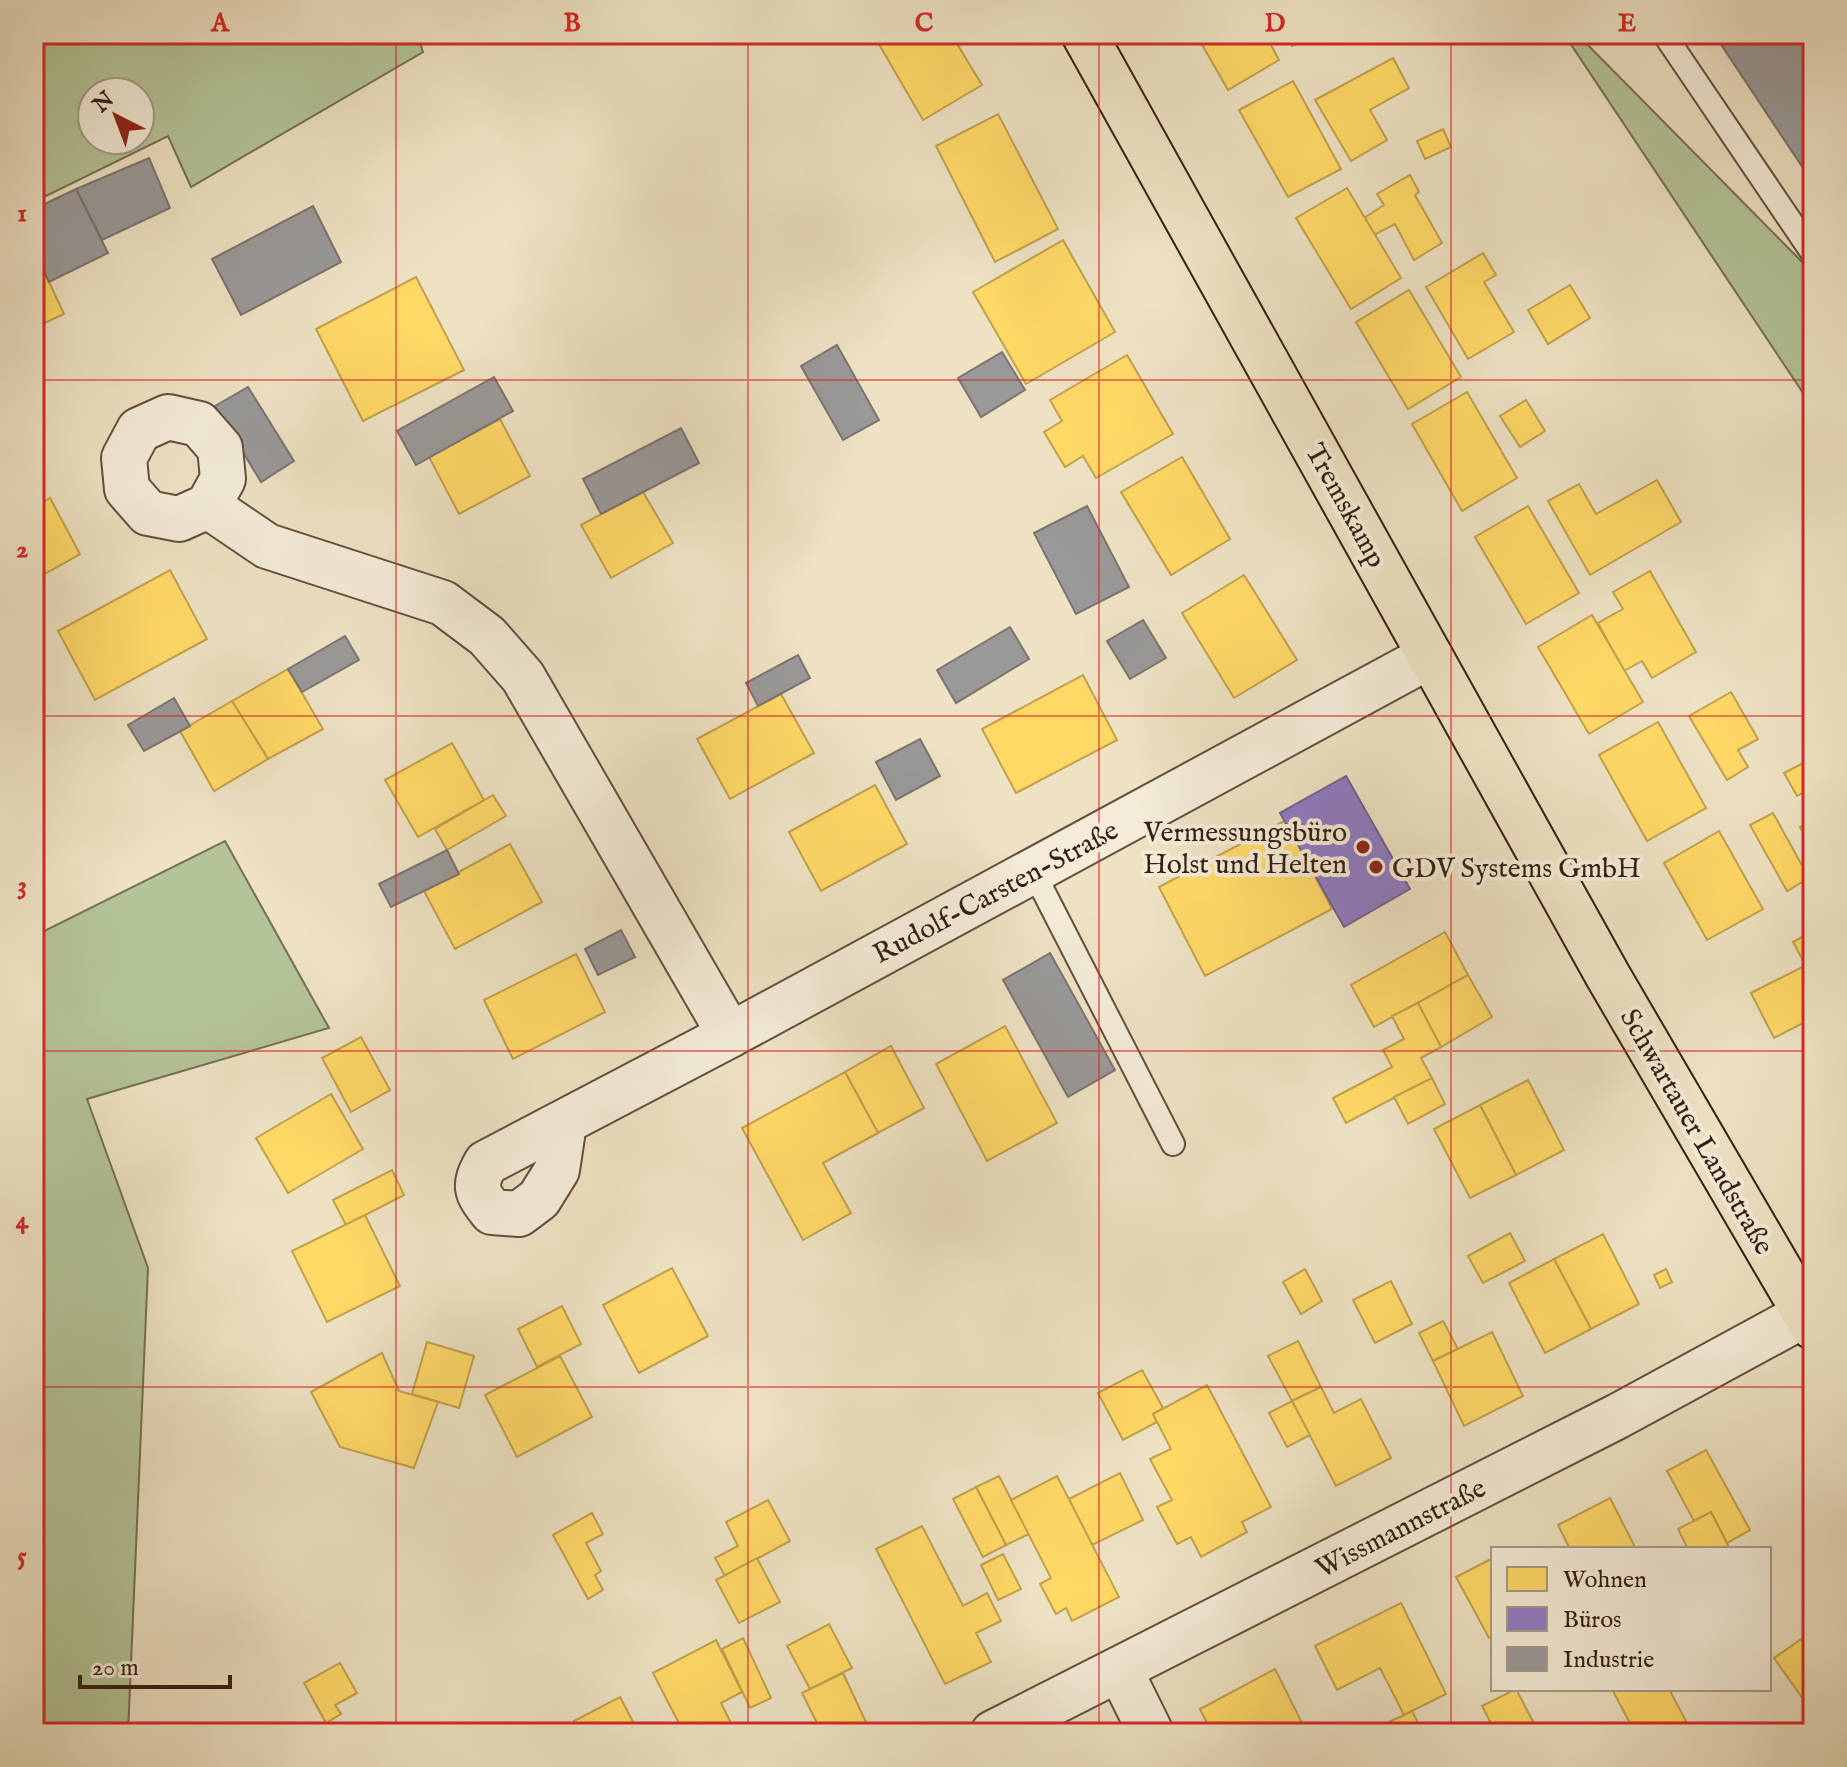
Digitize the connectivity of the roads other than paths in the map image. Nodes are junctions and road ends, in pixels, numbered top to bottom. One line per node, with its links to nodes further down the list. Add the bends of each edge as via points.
1 (1084, 34): 5 (main road, Tremskamp)
2 (1664, 34): 3 (lane)
3 (1813, 254)
4 (208, 506): 8 (street, via 267,546 443,603 487,636 523,677)
5 (1430, 656): 6 (street, Rudolf-Carsten-Straße); 7 (main road, Tremskamp)
6 (1033, 871): 8 (street, Rudolf-Carsten-Straße); 10 (lane)
7 (1608, 976): 11 (main road, Schwartauer Landstraße)
8 (730, 1035): 9 (street, Rudolf-Carsten-Straße)
9 (564, 1123)
10 (1173, 1144)
11 (1808, 1321): 12 (street, Wissmannstraße)
12 (1120, 1670): 13 (street, Wissmannstraße); 14 (street)
13 (993, 1733)
14 (1151, 1733)

